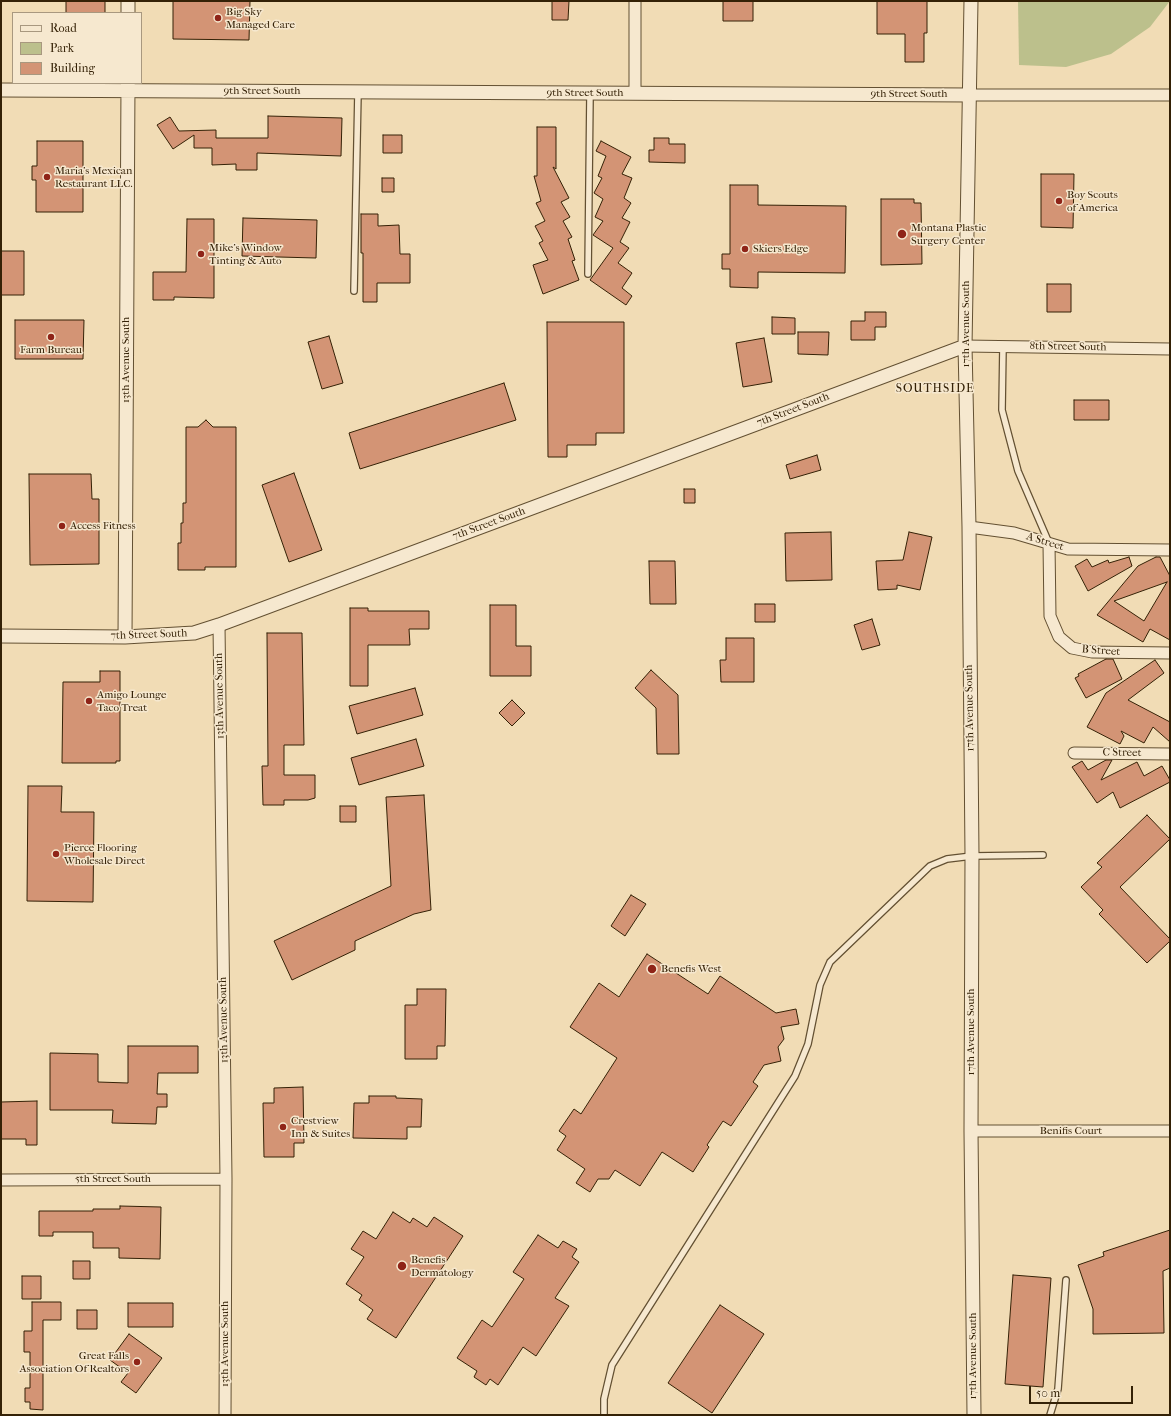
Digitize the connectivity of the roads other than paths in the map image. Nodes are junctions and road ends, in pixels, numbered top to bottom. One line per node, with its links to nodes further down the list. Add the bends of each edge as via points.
1 (128, 1): 4 (street)
2 (635, 1): 9 (street)
3 (971, 1): 10 (street, 17th Avenue South)
4 (128, 12)
5 (128, 87): 6 (street, 9th Street South); 7 (street, 9th Street South); 22 (street, 13th Avenue South)
6 (1, 90)
7 (358, 92): 8 (street, 9th Street South); 13 (lane)
8 (590, 94): 9 (street, 9th Street South); 12 (lane)
9 (635, 94): 10 (street, 9th Street South)
10 (970, 95): 11 (street, 9th Street South); 14 (street, 17th Avenue South)
11 (1170, 95)
12 (588, 274)
13 (354, 291)
14 (965, 346): 15 (street, 8th Street South); 17 (street, 17th Avenue South); 20 (street, 7th Street South)
15 (1003, 346): 16 (street, 8th Street South); 18 (lane, via 1002,410 1018,470)
16 (1170, 348)
17 (969, 527): 18 (street, A Street, via 1014,533); 27 (street, 17th Avenue South)
18 (1049, 544): 19 (street, A Street, via 1068,550); 23 (street, B Street, via 1050,616 1059,637 1072,648 1092,652)
19 (1170, 550)
20 (219, 625): 22 (street, 7th Street South, via 194,633); 30 (street, 13th Avenue South)
21 (1, 636): 22 (street, 7th Street South)
22 (125, 637)
23 (1170, 653)
24 (1074, 753): 25 (street, C Street)
25 (1170, 754)
26 (1043, 855): 27 (lane)
27 (972, 856): 28 (street, 17th Avenue South); 34 (lane, via 947,858 930,866 830,962 820,986 808,1044 795,1076 612,1365 604,1399)
28 (971, 1131): 29 (street, Benifis Court); 35 (street, 17th Avenue South)
29 (1170, 1131)
30 (226, 1178): 31 (street, 5th Street South); 33 (street, 13th Avenue South)
31 (1, 1180)
32 (1066, 1280): 36 (lane, via 1058,1389)
33 (225, 1415)
34 (604, 1415)
35 (974, 1415)
36 (1050, 1415)

